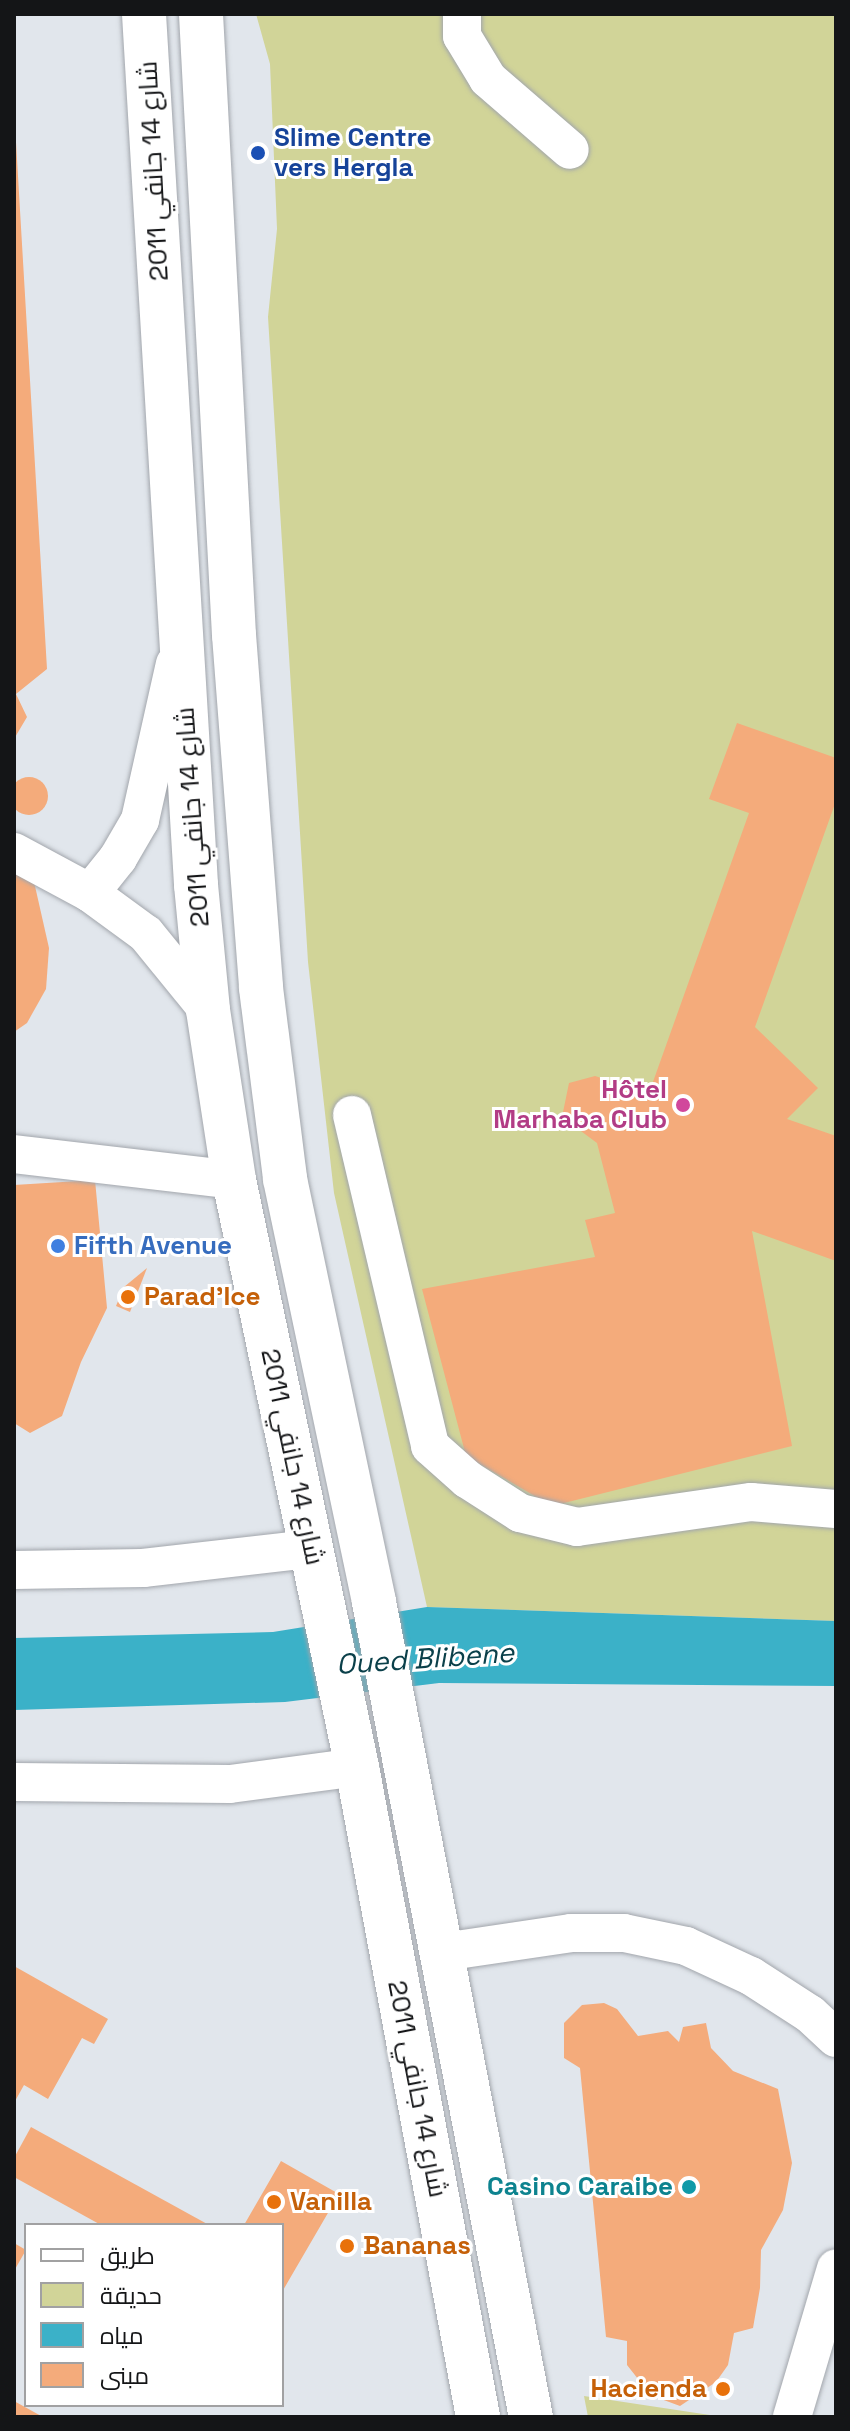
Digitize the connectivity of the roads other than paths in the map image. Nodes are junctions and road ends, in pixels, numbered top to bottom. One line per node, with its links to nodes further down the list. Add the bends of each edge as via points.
1 (144, 14): 5 (main road, شارع 14 جانفي 2011)
2 (201, 14): 17 (main road, شارع 14 جانفي 2011, via 234,635 261,988 285,1179)
3 (462, 14): 4 (street, via 462,36 488,79)
4 (570, 150)
5 (182, 636): 7 (street, via 140,820); 8 (main road, شارع 14 جانفي 2011)
6 (14, 852): 7 (street)
7 (90, 893): 8 (street, via 146,934)
8 (208, 1010): 11 (main road, شارع 14 جانفي 2011)
9 (352, 1115): 12 (street, via 430,1446 467,1479 520,1513 577,1527 751,1502)
10 (14, 1154): 11 (street)
11 (234, 1180): 13 (main road, شارع 14 جانفي 2011)
12 (836, 1509)
13 (310, 1549): 14 (street, via 143,1568); 15 (main road, شارع 14 جانفي 2011)
14 (14, 1570)
15 (357, 1767): 16 (street, via 230,1784); 20 (main road, شارع 14 جانفي 2011)
16 (14, 1782)
17 (443, 1952): 18 (street, via 571,1933 624,1933 686,1946 751,1976 810,2014); 21 (main road, شارع 14 جانفي 2011)
18 (836, 2038)
19 (836, 2268): 22 (street)
20 (478, 2417)
21 (531, 2417)
22 (792, 2417)

